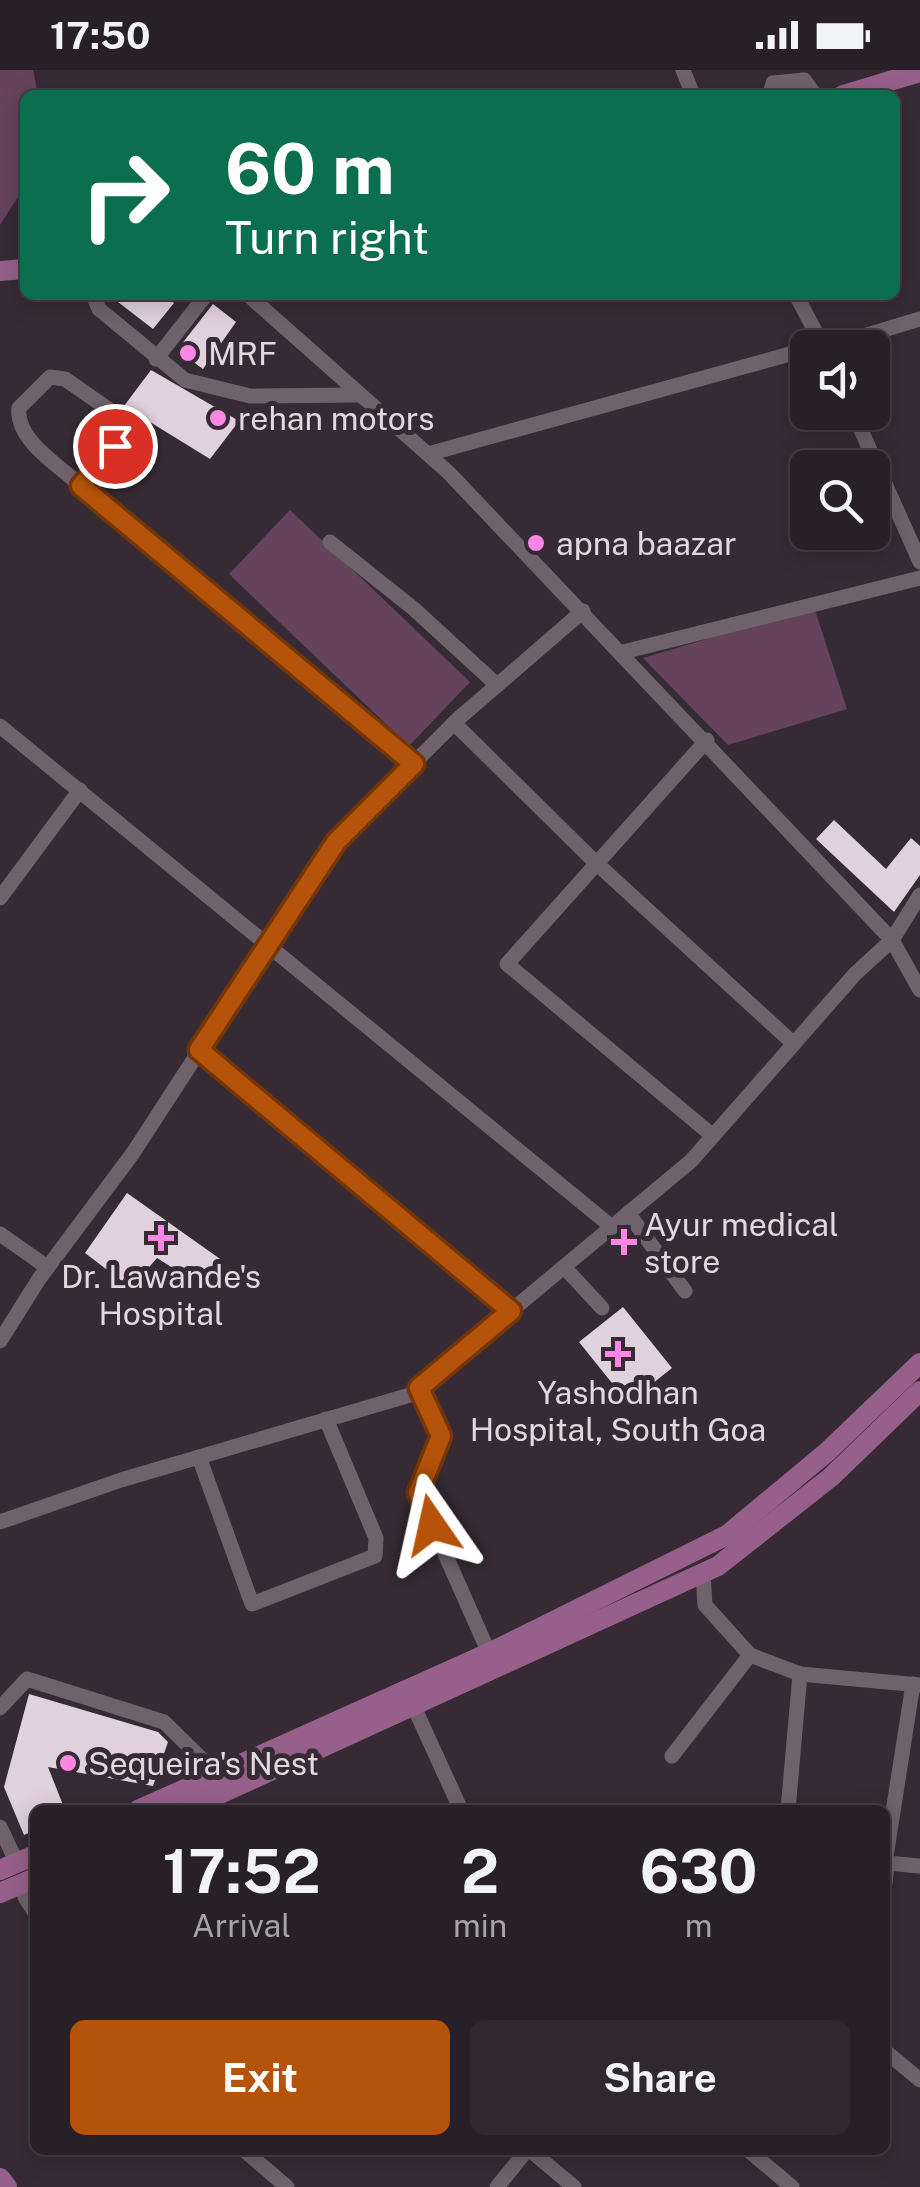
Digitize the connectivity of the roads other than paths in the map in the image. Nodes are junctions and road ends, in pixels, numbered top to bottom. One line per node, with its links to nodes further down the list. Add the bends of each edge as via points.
1 (920, 72): 4 (main road)
2 (771, 90): 3 (street, via 773,83 804,80)
3 (811, 90)
4 (860, 90)
5 (95, 300): 13 (street)
6 (202, 300): 13 (street)
7 (254, 300): 14 (street)
8 (798, 300): 10 (street)
9 (920, 319): 11 (street)
10 (809, 330)
11 (879, 330)
12 (790, 354): 16 (street)
13 (156, 359): 14 (street, via 184,380 250,396)
14 (360, 395): 16 (street)
15 (861, 430): 19 (street)
16 (428, 454): 21 (street)
17 (81, 486): 17 (street, via 126,427 65,378 50,377 19,408 21,429); 27 (street)
18 (330, 542): 23 (street)
19 (920, 562)
20 (920, 578): 22 (street)
21 (583, 611): 22 (street); 23 (street)
22 (623, 652): 26 (street)
23 (497, 685): 24 (street)
24 (454, 723): 27 (street); 29 (street)
25 (0, 726): 28 (street)
26 (707, 740): 29 (street); 32 (street)
27 (414, 764): 33 (street, via 336,842)
28 (80, 790): 31 (street); 33 (street)
29 (594, 862): 35 (street); 37 (street, via 507,964)
30 (920, 895): 32 (street)
31 (0, 898)
32 (892, 940): 34 (street); 35 (street)
33 (266, 947): 36 (street); 39 (street)
34 (920, 990)
35 (794, 1044): 37 (street)
36 (199, 1050): 41 (street); 45 (street)
37 (713, 1136): 38 (street)
38 (628, 1213): 39 (street); 43 (street)
39 (612, 1227): 42 (street)
40 (0, 1234): 41 (street)
41 (48, 1267): 46 (street)
42 (564, 1267): 44 (street); 45 (street)
43 (685, 1291)
44 (602, 1308)
45 (511, 1311): 48 (street)
46 (0, 1340)
47 (920, 1363): 54 (main road, via 828,1452 727,1535)
48 (419, 1388): 50 (street); 54 (street, via 441,1436 418,1493)
49 (920, 1391): 53 (main road, via 792,1509)
50 (326, 1420): 51 (street); 51 (street, via 376,1538 375,1556 252,1604)
51 (200, 1457): 52 (street)
52 (0, 1522)
53 (703, 1573): 55 (street, via 705,1605); 58 (main road)
54 (489, 1653): 61 (main road)
55 (750, 1655): 56 (street); 60 (street)
56 (800, 1674): 57 (street); 65 (street)
57 (916, 1685): 67 (street)
58 (414, 1707): 63 (main road); 64 (street)
59 (0, 1708): 61 (street, via 28,1680 164,1722)
60 (672, 1756)
61 (216, 1772): 62 (main road)
62 (148, 1805)
63 (196, 1805)
64 (460, 1805)
65 (788, 1805)
66 (0, 1827): 70 (street)
67 (890, 1839)
68 (890, 1863): 69 (street)
69 (920, 1866)
70 (23, 1869): 71 (main road); 72 (street)
71 (0, 1893)
72 (30, 1905)
73 (890, 2055): 74 (street)
74 (920, 2080)
75 (250, 2155): 81 (street)
76 (524, 2155): 82 (street)
77 (534, 2155): 83 (street)
78 (754, 2155): 84 (street)
79 (0, 2178): 80 (main road)
80 (8, 2187)
81 (287, 2187)
82 (497, 2187)
83 (574, 2187)
84 (792, 2187)

